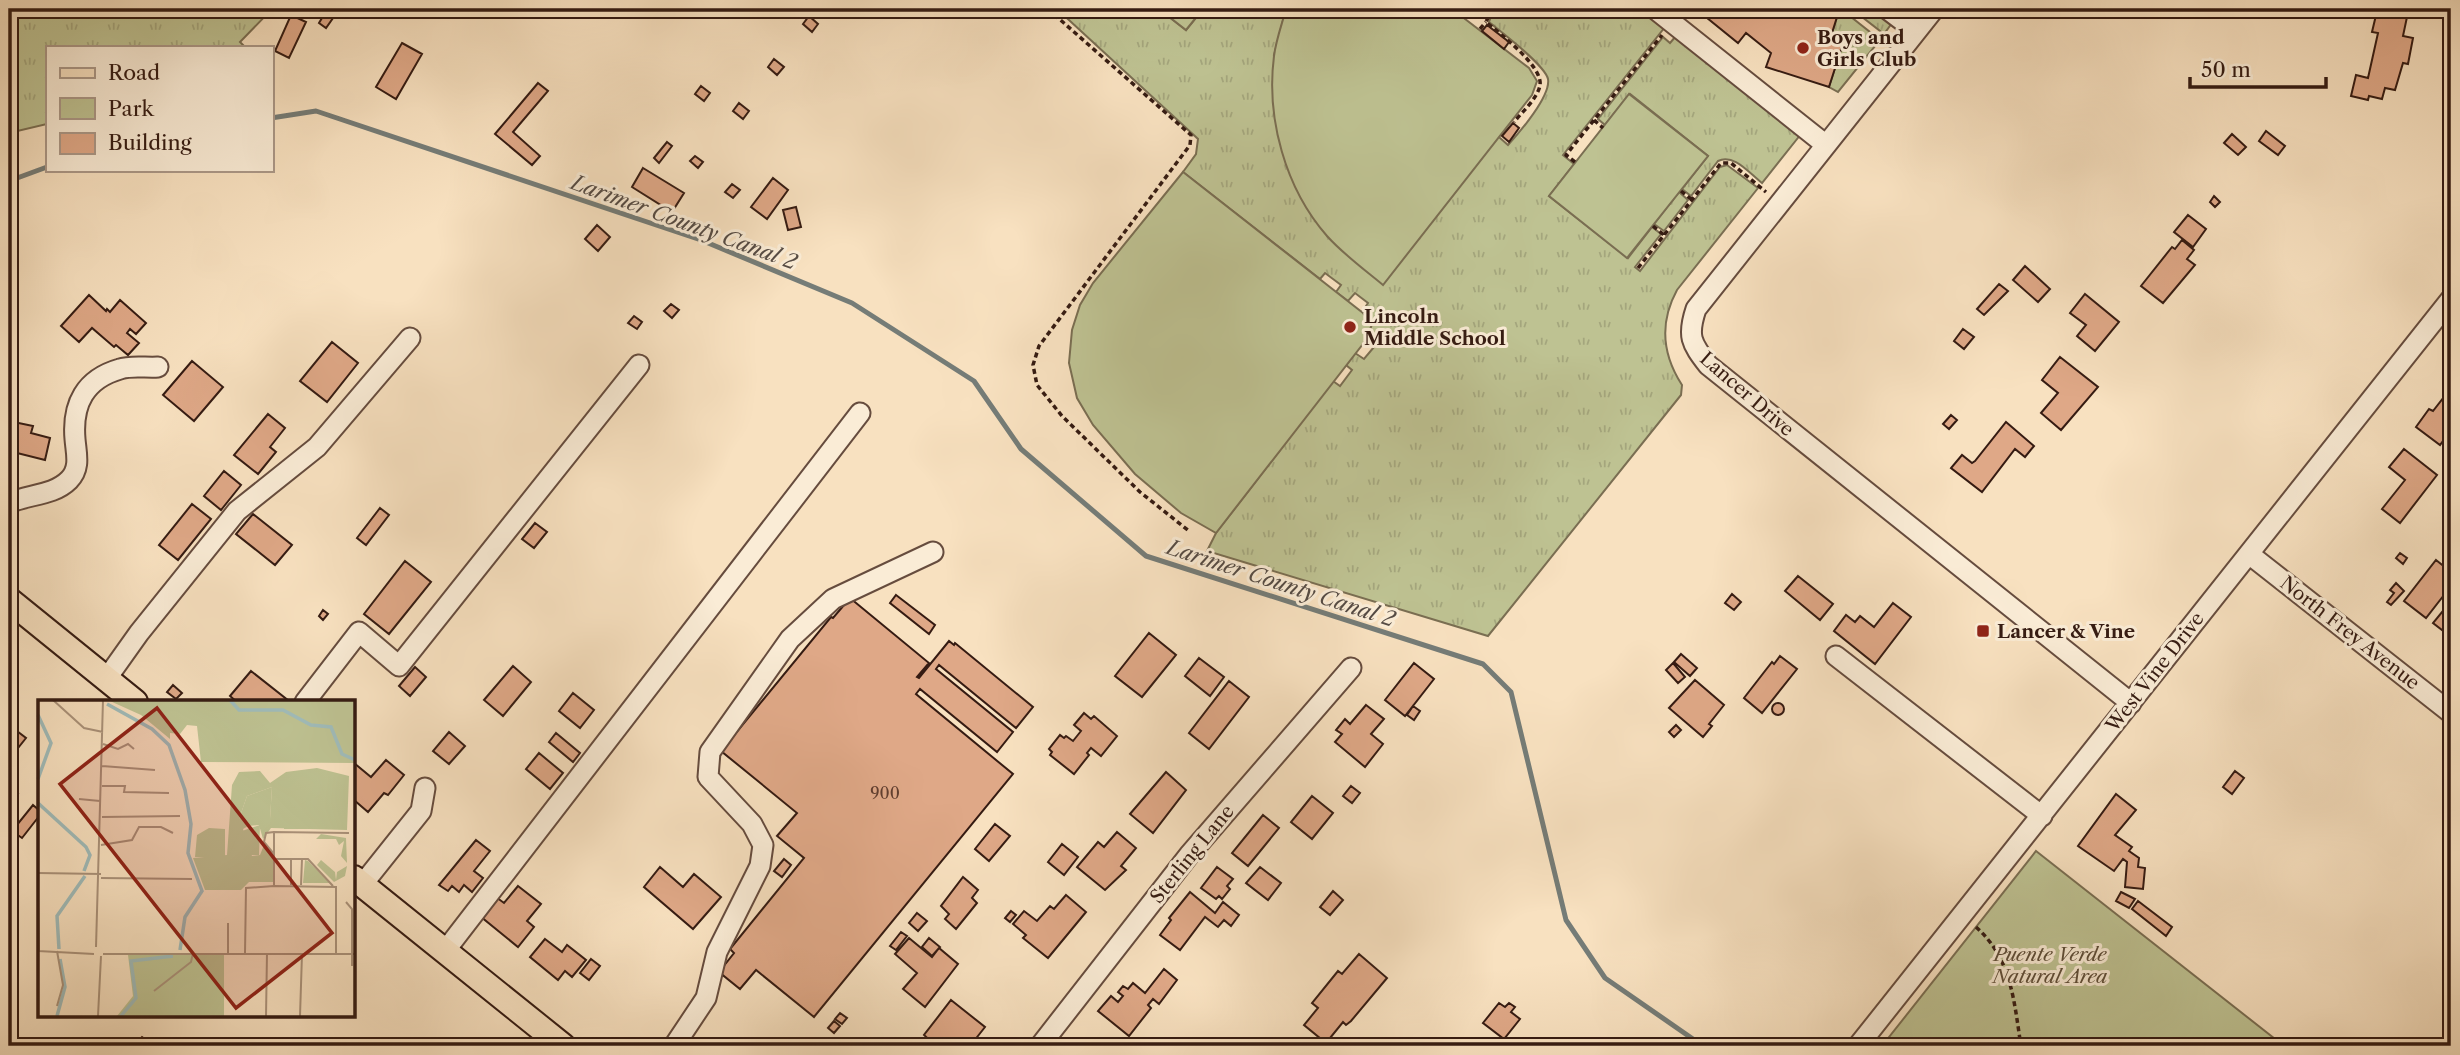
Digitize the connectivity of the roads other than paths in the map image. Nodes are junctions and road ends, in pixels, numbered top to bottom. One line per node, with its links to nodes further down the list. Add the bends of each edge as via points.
1 (1655, 9): 5 (street)
2 (1887, 9): 4 (street)
3 (1934, 9): 4 (street, Lancer Drive)
4 (1916, 32): 5 (street, Lancer Drive)
5 (1826, 145): 22 (street, Lancer Drive, via 1696,309 1691,326 1695,349 1708,365)
6 (2451, 299): 7 (street, West Vine Drive)
7 (2435, 319): 8 (street); 15 (street, West Vine Drive)
8 (2451, 331)
9 (410, 338): 19 (street, via 317,447 237,511)
10 (639, 365): 21 (street, via 399,666 359,632)
11 (158, 367): 13 (street, via 121,368 91,382 80,396 74,424 77,466 70,479 55,489)
12 (860, 413): 27 (street)
13 (9, 503)
14 (933, 552): 29 (street, via 833,599 790,639 710,752 708,777 752,824 763,845 760,866 717,952 706,998)
15 (2249, 554): 22 (street, West Vine Drive); 23 (street, North Frey Avenue)
16 (9, 600): 19 (main road)
17 (1836, 656): 25 (street)
18 (1351, 668): 30 (street, Sterling Lane, via 1189,855)
19 (107, 678): 20 (main road)
20 (133, 700)
21 (307, 700)
22 (2131, 703): 25 (street, West Vine Drive)
23 (2451, 713)
24 (425, 788): 26 (street, via 421,811)
25 (2042, 816): 31 (street, West Vine Drive)
26 (358, 881): 27 (main road)
27 (445, 951): 28 (main road)
28 (563, 1046)
29 (674, 1046)
30 (1040, 1046)
31 (1858, 1046)

